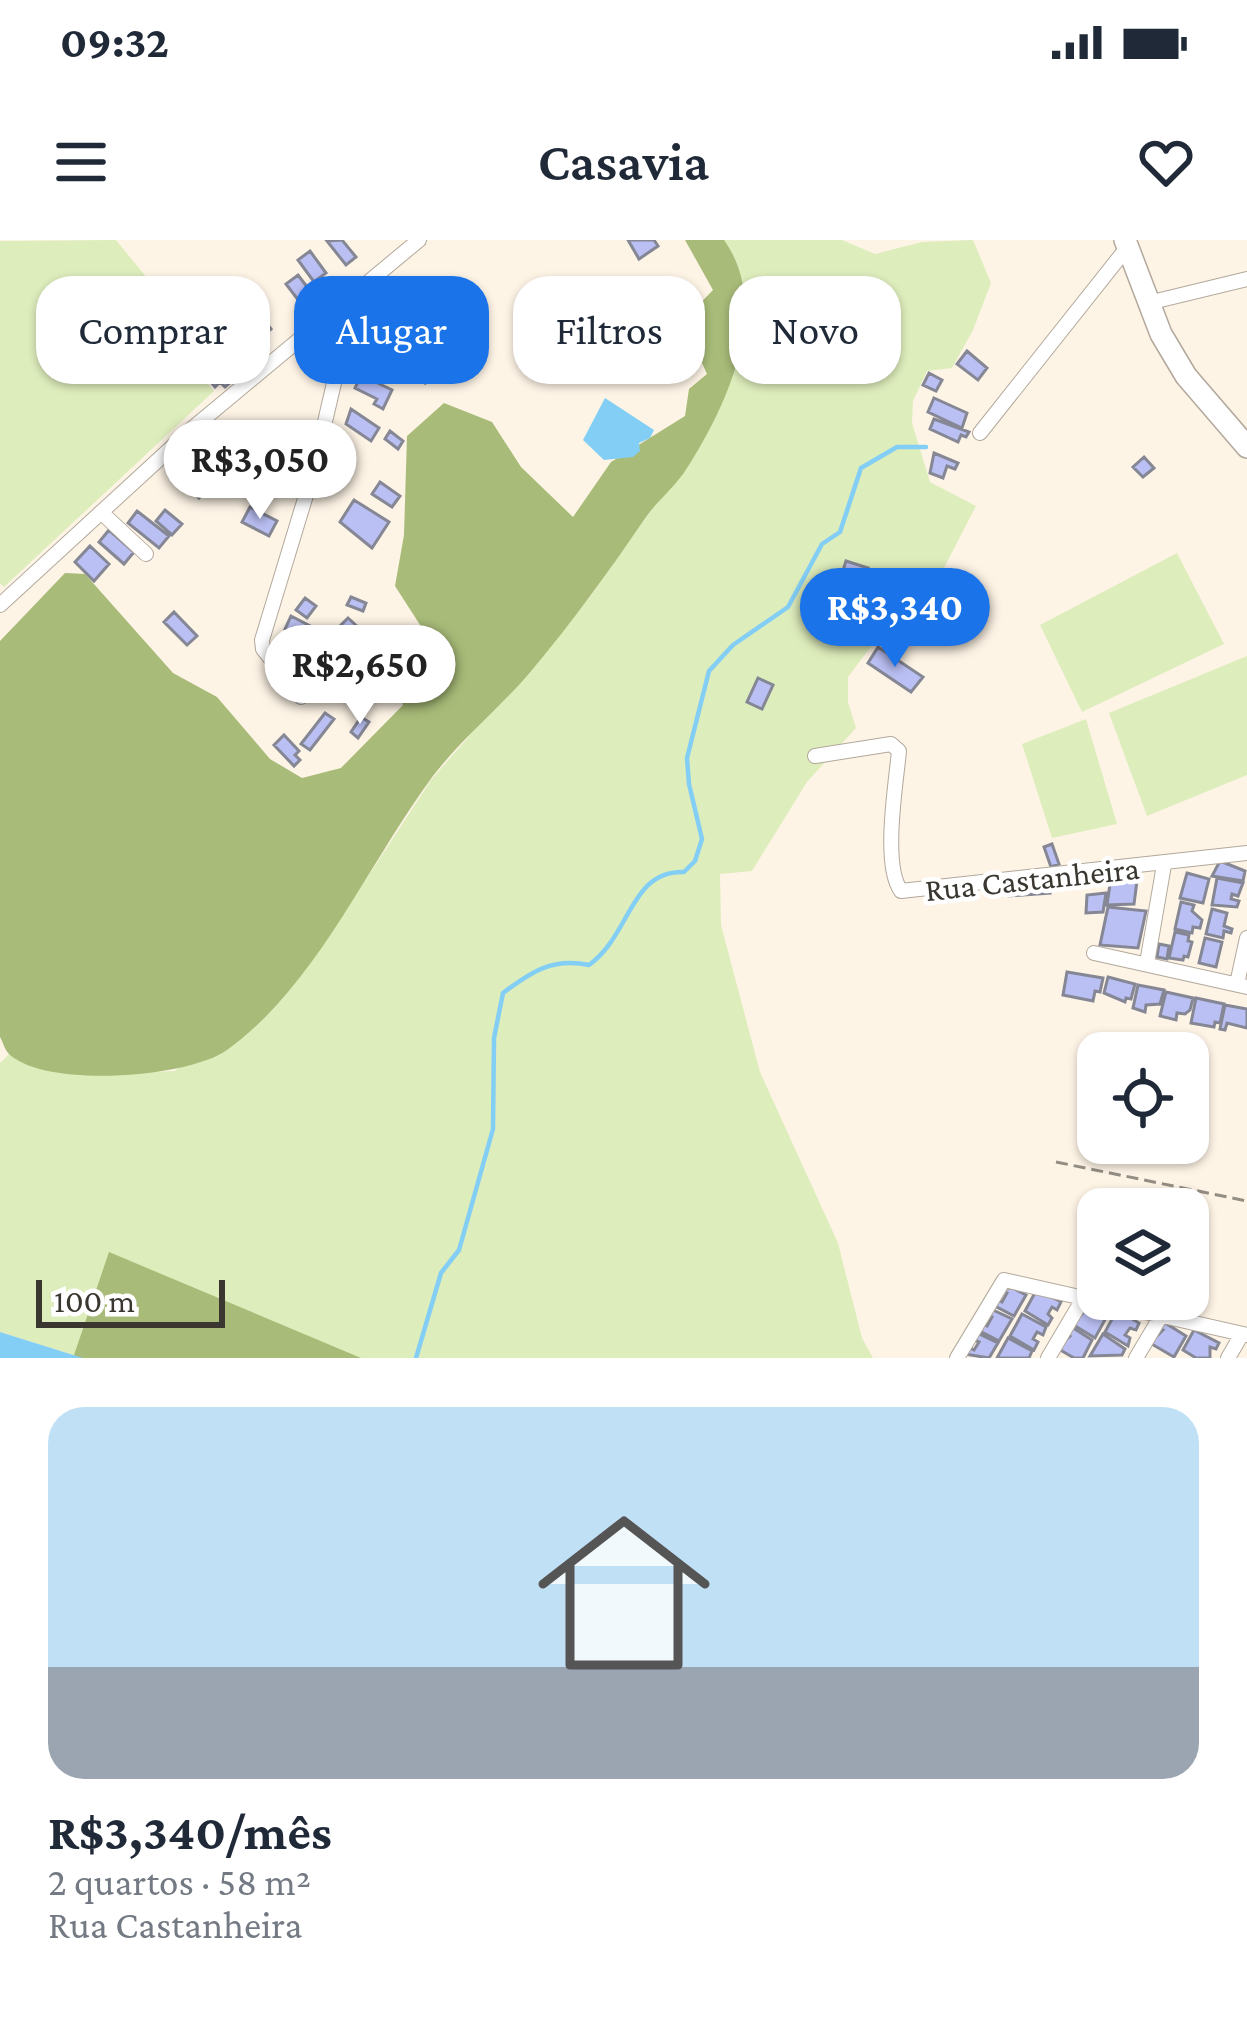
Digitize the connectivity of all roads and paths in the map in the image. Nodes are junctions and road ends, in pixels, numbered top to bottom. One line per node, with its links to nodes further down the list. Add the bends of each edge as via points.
1 (419, 240): 3 (street)
2 (1125, 244): 5 (street); 8 (street)
3 (377, 276)
4 (1247, 279): 5 (street)
5 (1148, 303): 9 (street, via 1186,376)
6 (294, 345): 10 (street)
7 (334, 384): 13 (street, via 262,640)
8 (980, 433)
9 (1247, 447)
10 (103, 514): 11 (street); 12 (street)
11 (146, 554)
12 (0, 605)
13 (301, 697)
14 (814, 756): 16 (street, Rua Castanheira, via 890,744 899,751 892,856 901,890)
15 (1247, 853): 16 (street, Rua Castanheira)
16 (1164, 865): 19 (street)
17 (1247, 938): 20 (street)
18 (1094, 953): 19 (street)
19 (1147, 963): 20 (street)
20 (1242, 986)
21 (1056, 1162): 22 (path)
22 (1247, 1201)
23 (1077, 1296): 28 (street, via 1004,1280)
24 (1077, 1309): 29 (street)
25 (1159, 1320): 30 (street)
26 (1179, 1320): 27 (street)
27 (1244, 1334): 31 (street)
28 (957, 1358)
29 (1048, 1358)
30 (1136, 1358)
31 (1228, 1358)

